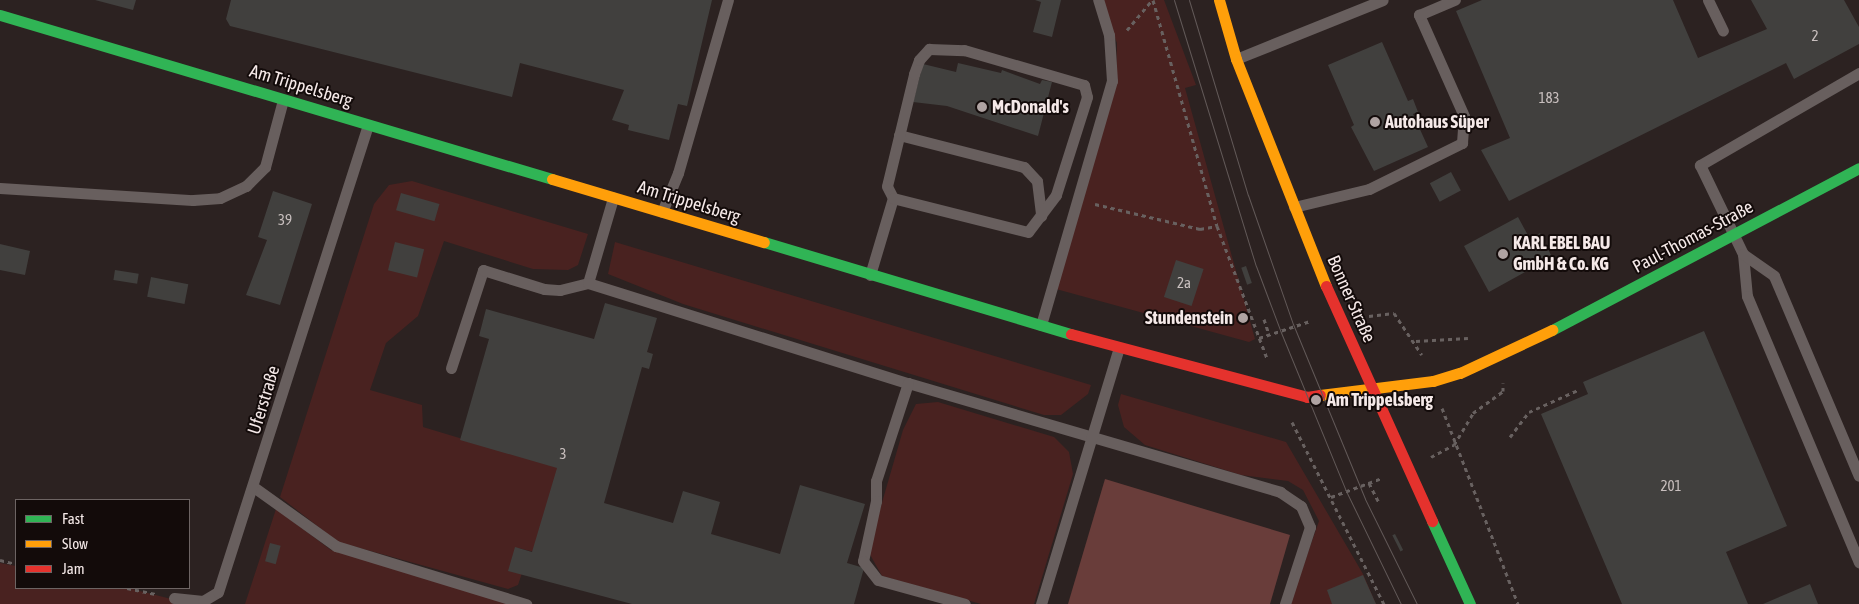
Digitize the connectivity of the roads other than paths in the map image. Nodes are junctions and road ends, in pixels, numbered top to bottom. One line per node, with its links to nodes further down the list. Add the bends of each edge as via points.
1 (728, 0): 19 (lane, via 678,172)
2 (1098, 0): 25 (lane, via 1112,55 1112,82)
3 (1219, 0): 9 (street, Bonner Straße)
4 (1383, 0): 9 (lane)
5 (1455, 0): 18 (lane, via 1419,15 1464,116 1462,143 1369,189)
6 (1708, 0): 8 (lane)
7 (0, 15): 11 (street, Am Trippelsberg)
8 (1723, 31)
9 (1236, 59): 18 (street, Bonner Straße)
10 (1859, 73): 21 (lane, via 1700,165)
11 (284, 100): 12 (street, Am Trippelsberg); 15 (lane, via 265,168 246,186 220,198 193,200)
12 (368, 125): 16 (street, Am Trippelsberg); 32 (lane, Uferstraße)
13 (899, 135): 17 (lane, via 887,186); 20 (lane, via 1024,167 1037,181); 20 (lane, via 919,60 929,49 964,50 1084,85 1085,108 1056,195)
14 (1859, 168): 21 (street, Paul-Thomas-Straße)
15 (0, 188)
16 (613, 198): 19 (street, Am Trippelsberg); 24 (lane)
17 (893, 198): 20 (lane, via 1012,231 1028,232); 23 (lane)
18 (1294, 207): 29 (street, Bonner Straße)
19 (662, 212): 23 (street, Am Trippelsberg)
20 (1041, 216)
21 (1734, 235): 22 (lane); 29 (street, Paul-Thomas-Straße, via 1570,322 1460,373)
22 (1744, 254): 31 (lane, via 1774,276); 33 (lane, via 1747,296)
23 (870, 275): 25 (street, Am Trippelsberg)
24 (588, 283): 27 (lane, via 560,290 544,289 483,270); 28 (lane)
25 (1041, 325): 26 (street, Am Trippelsberg)
26 (1119, 348): 29 (street, Am Trippelsberg, via 1280,393 1322,397); 30 (lane)
27 (451, 368)
28 (908, 383): 30 (lane); 36 (lane, via 876,481 876,501 863,561 878,580)
29 (1373, 390): 39 (street, Bonner Straße)
30 (1091, 438): 37 (lane); 38 (lane, via 1280,492 1301,506 1310,527)
31 (1859, 476)
32 (255, 488): 34 (lane, Uferstraße, via 216,597 202,601); 35 (lane, via 336,546)
33 (1859, 562)
34 (174, 598)
35 (526, 604)
36 (964, 604)
37 (1041, 604)
38 (1285, 604)
39 (1470, 604)

